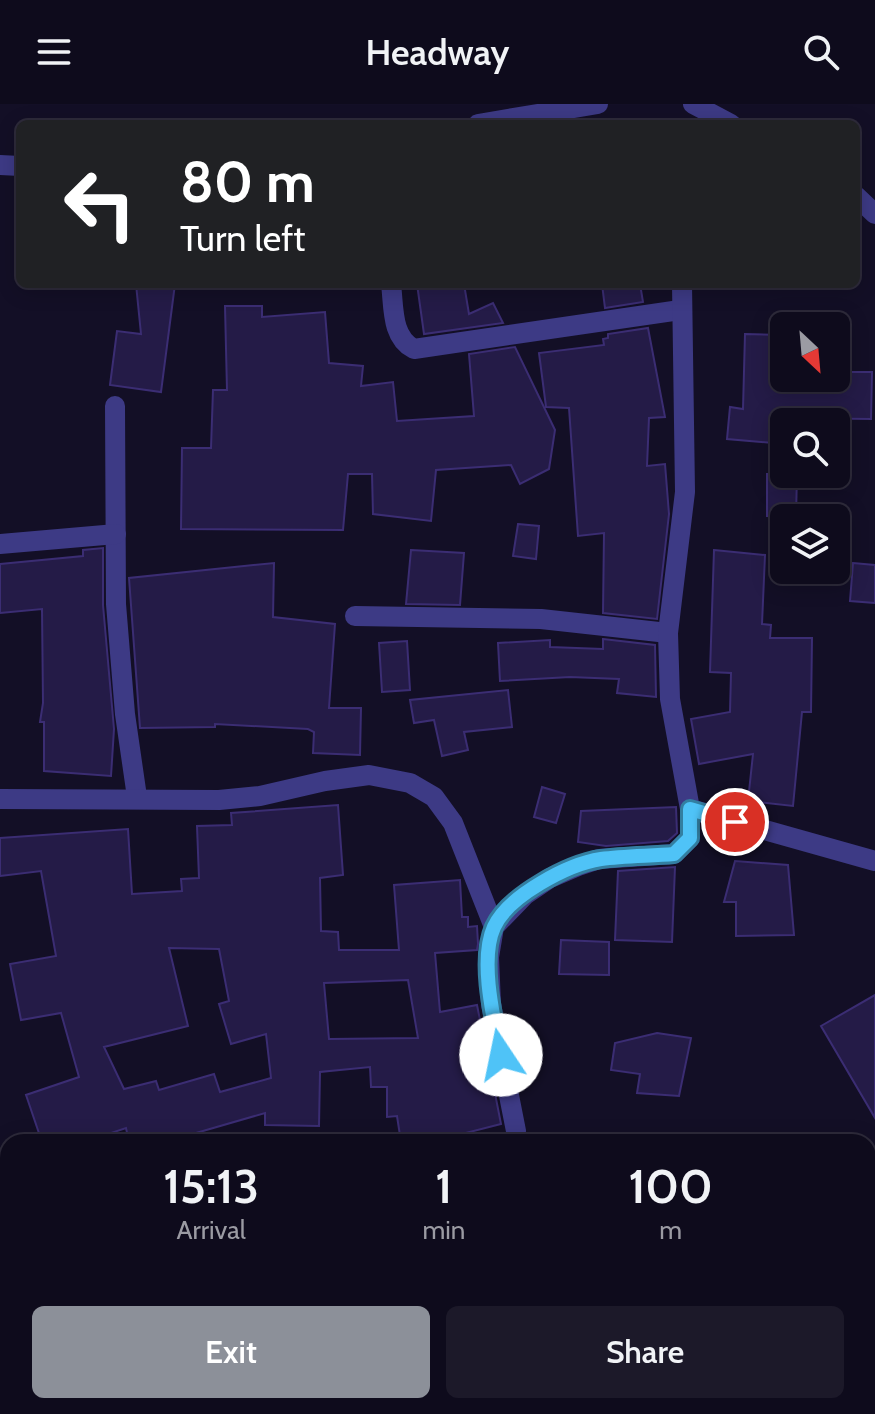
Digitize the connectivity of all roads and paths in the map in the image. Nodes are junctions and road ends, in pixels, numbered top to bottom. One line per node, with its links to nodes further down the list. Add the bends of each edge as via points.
1 (598, 104): 4 (street)
2 (693, 104): 3 (street)
3 (719, 117)
4 (502, 120)
5 (860, 200): 6 (street)
6 (875, 214)
7 (391, 288): 9 (street, via 397,333 414,349)
8 (682, 288): 9 (street)
9 (680, 310): 14 (street, via 685,492)
10 (115, 406): 11 (street)
11 (116, 534): 12 (street); 15 (street, via 116,604)
12 (0, 544)
13 (355, 616): 14 (street, via 541,619)
14 (668, 633): 17 (street, via 670,699)
15 (137, 797): 16 (street); 19 (street, via 219,800 369,775 410,783 434,797 453,823)
16 (0, 799)
17 (690, 809): 18 (street); 19 (street, via 690,838 674,854 599,859 578,866 525,895)
18 (875, 861)
19 (494, 927): 20 (street, via 491,1004)
20 (516, 1131)

